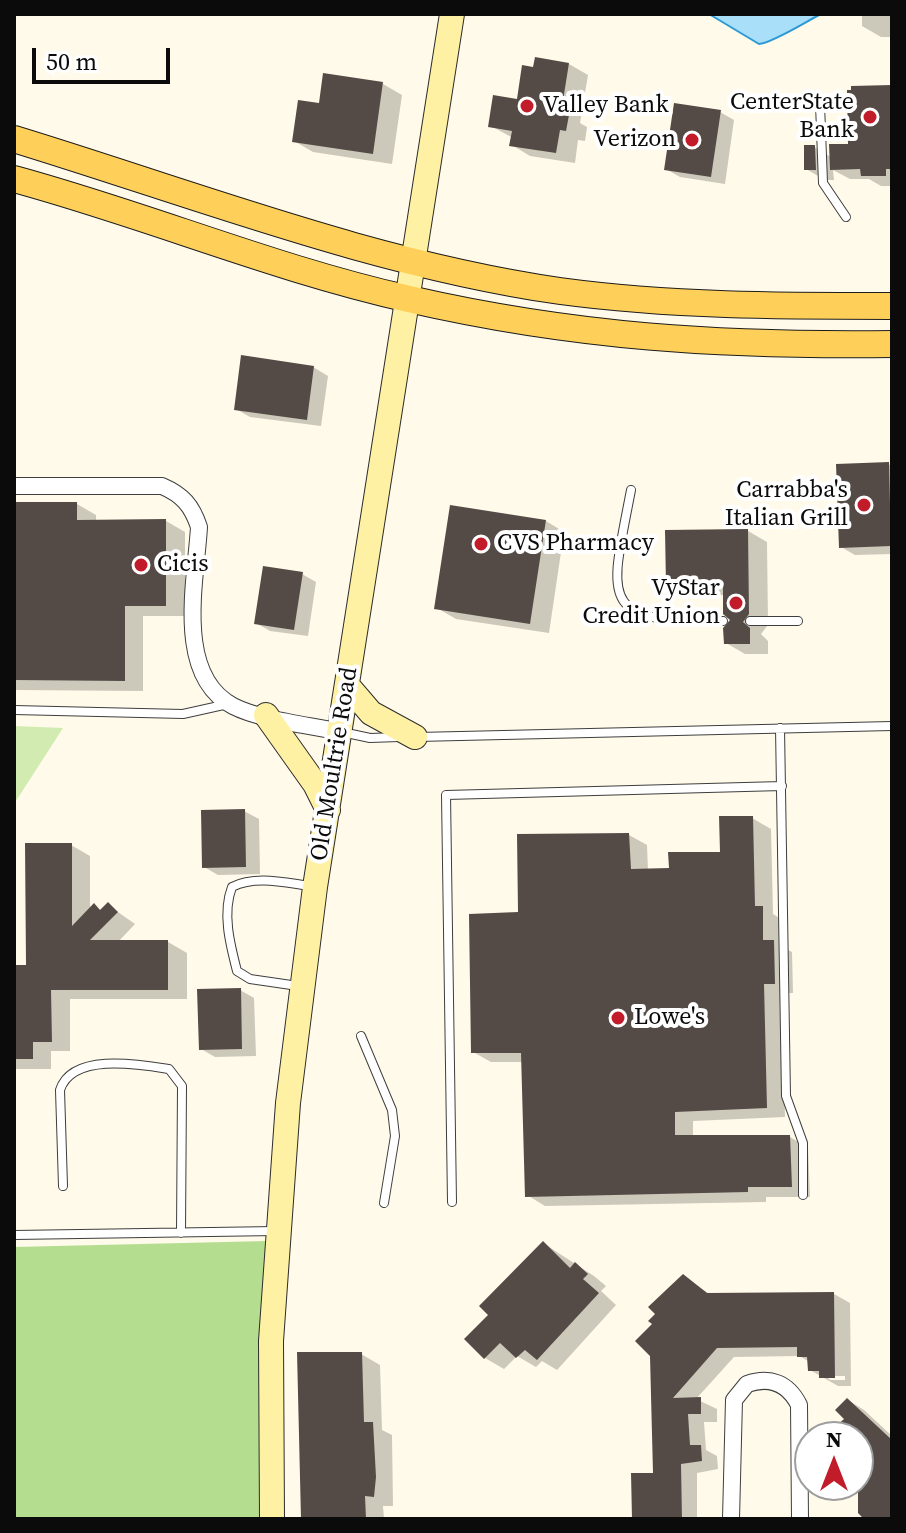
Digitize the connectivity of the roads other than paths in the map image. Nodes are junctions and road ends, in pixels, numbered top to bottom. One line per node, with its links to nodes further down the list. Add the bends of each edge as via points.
1 (452, 14): 6 (main road, Old Moultrie Road)
2 (820, 104): 5 (lane, via 823,183)
3 (14, 139): 6 (main road)
4 (14, 179): 7 (main road)
5 (846, 217)
6 (413, 262): 7 (main road, Old Moultrie Road); 8 (main road, via 624,299)
7 (407, 299): 11 (main road, via 595,334); 17 (main road, Old Moultrie Road)
8 (846, 306): 9 (main road); 11 (main road)
9 (892, 306)
10 (892, 344): 11 (main road)
11 (846, 345)
12 (14, 486): 18 (street, via 162,486 186,500 199,527 197,660)
13 (631, 490): 14 (lane, via 616,566 616,592 623,605 673,622)
14 (723, 621)
15 (750, 621): 16 (lane)
16 (798, 621)
17 (347, 685): 23 (main road, Old Moultrie Road); 24 (main road, via 371,713)
18 (229, 704): 19 (lane, via 183,714); 20 (street)
19 (14, 710)
20 (266, 715): 23 (street); 26 (main road)
21 (892, 726): 22 (lane)
22 (780, 728): 24 (lane); 25 (lane)
23 (341, 732): 24 (lane, via 370,738); 26 (main road, Old Moultrie Road)
24 (415, 737)
25 (782, 786): 31 (lane, via 786,1096 803,1143); 32 (lane, via 446,795)
26 (328, 810): 27 (main road, Old Moultrie Road)
27 (315, 887): 28 (main road, Old Moultrie Road); 28 (lane, via 242,882 232,887 227,899 237,971 250,979)
28 (303, 987): 34 (main road, Old Moultrie Road)
29 (361, 1036): 33 (lane, via 392,1110 395,1136)
30 (63, 1186): 35 (lane, via 64,1078 93,1065 169,1069 182,1086)
31 (803, 1195)
32 (452, 1202)
33 (384, 1203)
34 (277, 1231): 35 (lane); 37 (main road, Old Moultrie Road, via 271,1341)
35 (181, 1233): 36 (lane)
36 (14, 1235)
37 (272, 1519)
38 (731, 1519): 39 (street, via 734,1400 747,1384 770,1380 790,1389 799,1405)
39 (800, 1519)

